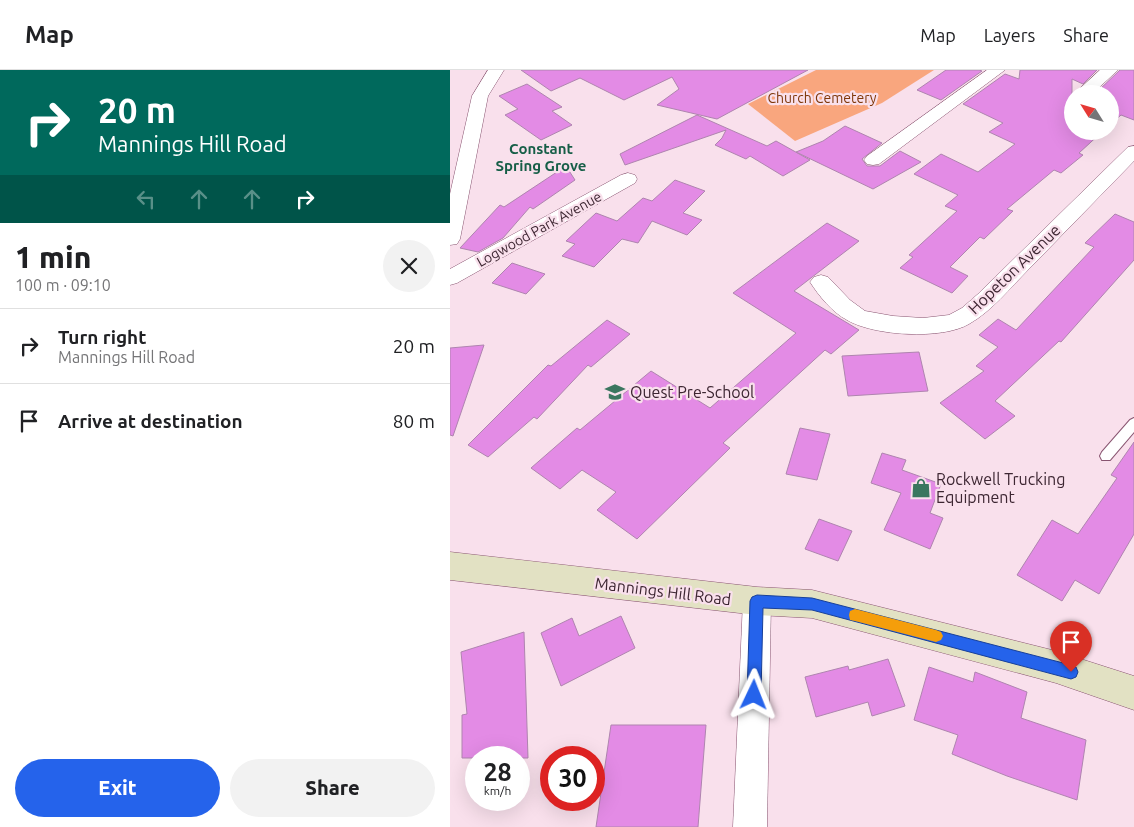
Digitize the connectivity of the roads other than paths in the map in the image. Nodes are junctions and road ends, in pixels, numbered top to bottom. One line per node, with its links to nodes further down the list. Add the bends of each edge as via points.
1 (496, 70): 8 (street, via 480,96)
2 (997, 70): 6 (street)
3 (1110, 70): 4 (street)
4 (1092, 85)
5 (1134, 151): 10 (street, Hopeton Avenue, via 986,299 957,321 925,325 870,321 842,306)
6 (873, 160)
7 (628, 179): 9 (street, Logwood Park Avenue)
8 (450, 239)
9 (450, 278)
10 (821, 282)
11 (1134, 423): 12 (lane)
12 (1106, 456)
13 (450, 566): 14 (main road, Mannings Hill Road)
14 (757, 601): 15 (main road, Mannings Hill Road, via 812,604 1056,667); 16 (street)
15 (1134, 693)
16 (750, 827)

